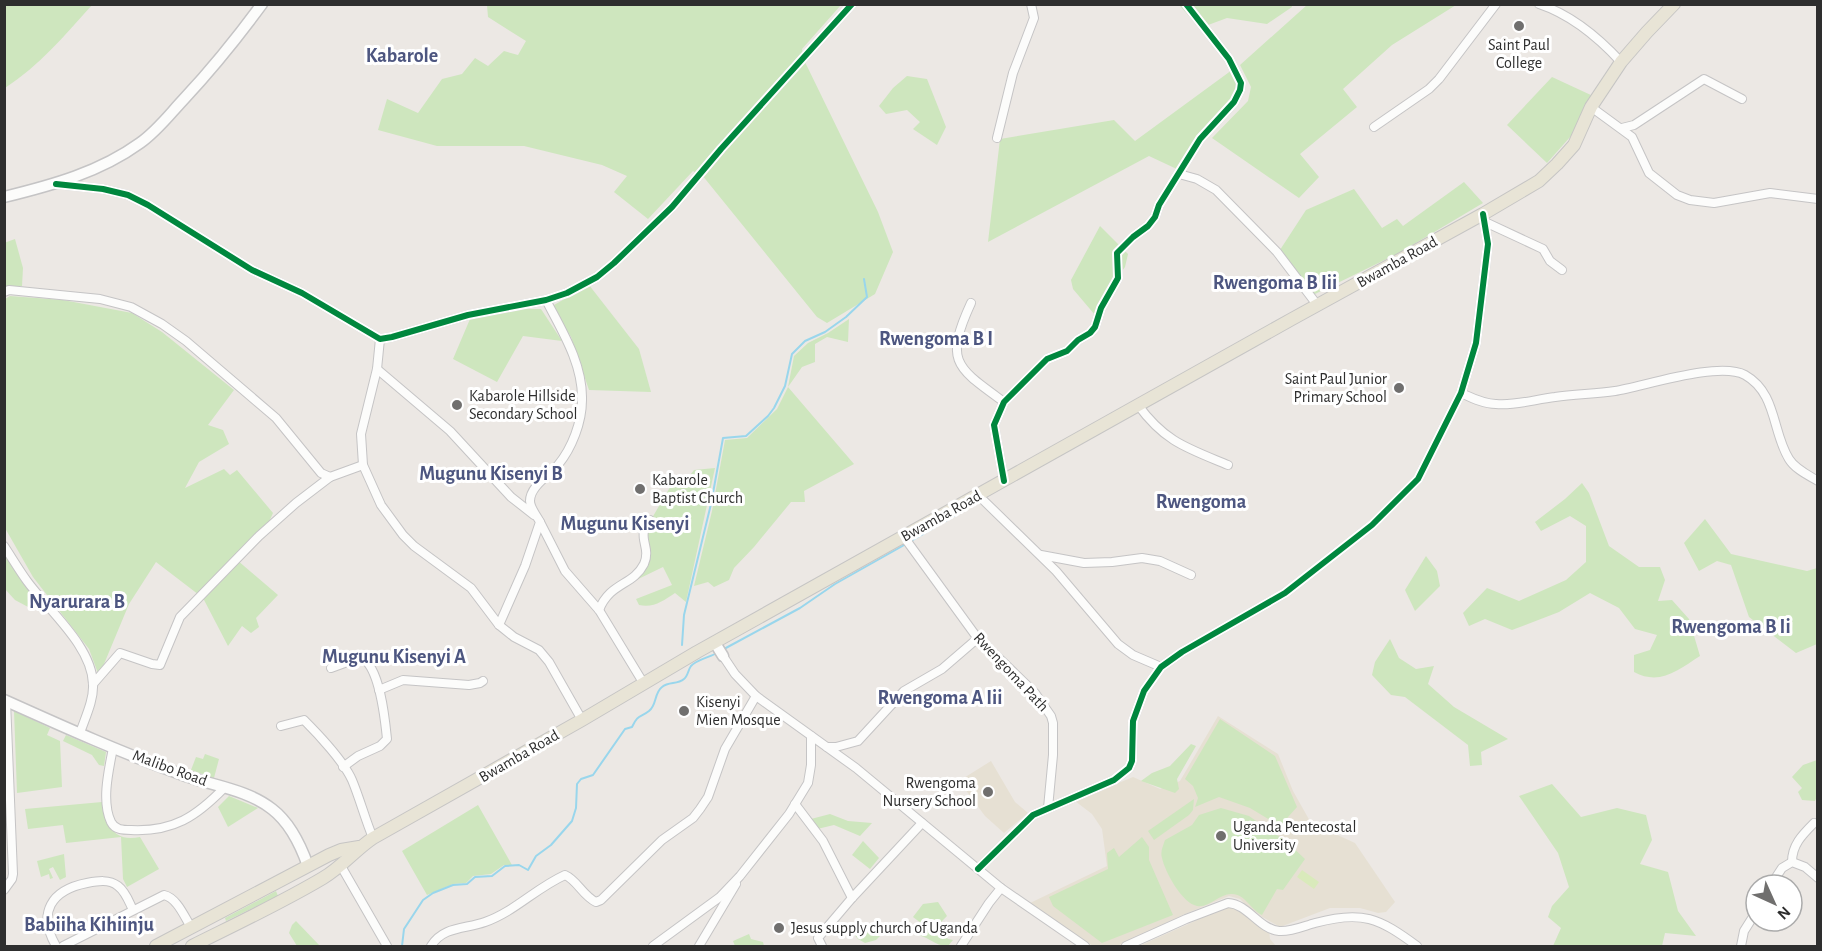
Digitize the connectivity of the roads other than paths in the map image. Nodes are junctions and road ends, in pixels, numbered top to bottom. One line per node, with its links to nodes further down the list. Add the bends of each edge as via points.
1 (262, 4): 15 (street, via 158,128 123,154)
2 (852, 4): 21 (street, via 664,216 597,276)
3 (1031, 4): 13 (street, via 1034,18 1013,73)
4 (1186, 4): 14 (street, via 1229,59 1241,83 1234,102 1200,139)
5 (1496, 4): 11 (street, via 1439,79)
6 (1539, 4): 8 (street, via 1561,12 1600,39)
7 (1674, 4): 8 (main road, Bwamba Road)
8 (1621, 62): 10 (main road, Bwamba Road)
9 (1742, 99): 12 (street, via 1704,79 1634,125)
10 (1591, 106): 12 (street); 18 (main road, Bwamba Road, via 1574,145 1557,165)
11 (1374, 127)
12 (1622, 128): 17 (street, via 1636,142 1649,173 1690,200 1714,203 1770,193)
13 (998, 138)
14 (1179, 174): 23 (street, via 1216,189 1277,252); 27 (street, via 1148,226 1117,253 1118,278 1095,327 1067,351 1047,359)
15 (56, 184): 16 (street); 24 (street, via 128,195 252,270 302,292)
16 (4, 197)
17 (1818, 199)
18 (1484, 218): 19 (street, via 1543,249); 23 (main road, Bwamba Road); 26 (street, via 1488,244 1482,299 1476,343)
19 (1562, 270)
20 (4, 292): 31 (street, via 100,299 131,307 162,324 276,418 312,464)
21 (546, 300): 24 (street, via 468,315); 35 (street, via 577,366 582,402 578,424 565,454 532,493 530,501)
22 (971, 303): 27 (street, via 955,349 957,361 976,382)
23 (1318, 306): 28 (main road, Bwamba Road)
24 (380, 339): 25 (street)
25 (377, 369): 29 (street, via 361,434); 35 (street, via 450,431 511,497)
26 (1461, 393): 33 (street, via 1489,403 1511,404 1616,391 1704,372 1733,372 1744,375 1762,390 1787,457); 46 (street, via 1418,479 1372,525 1285,593)
27 (1004, 402): 32 (street, via 994,425)
28 (1138, 405): 30 (street, via 1174,442); 32 (main road, Bwamba Road)
29 (363, 465): 31 (street); 42 (street, via 381,504 403,535 471,588)
30 (1228, 465)
31 (330, 477): 49 (street, via 260,536 180,617 160,665 120,653)
32 (1004, 481): 34 (main road, Bwamba Road)
33 (1818, 481)
34 (978, 495): 37 (main road, Bwamba Road); 39 (street)
35 (538, 519): 41 (street, via 571,580); 42 (street, via 525,566)
36 (650, 520): 41 (street, via 643,534 645,561 633,578 608,594)
37 (904, 537): 43 (street, Rwengoma Path); 44 (main road, Bwamba Road)
38 (4, 546): 49 (street, via 85,656)
39 (1040, 555): 40 (street, via 1083,563 1142,558 1160,561); 46 (street, via 1118,644)
40 (1191, 575)
41 (599, 610): 50 (street)
42 (499, 625): 54 (street, via 539,650)
43 (978, 638): 58 (street, via 942,669 904,691 858,741); 63 (street, Rwengoma Path, via 1035,693 1053,720)
44 (715, 643): 45 (street); 50 (main road, Bwamba Road)
45 (723, 656): 52 (street)
46 (1161, 667): 63 (street, via 1144,691 1132,721 1129,768 1114,780)
47 (331, 668): 51 (street, via 361,657 370,663)
48 (483, 681): 51 (street, via 469,685 403,680)
49 (93, 684): 56 (street)
50 (644, 684): 54 (main road, Bwamba Road)
51 (379, 690): 60 (street, via 387,741)
52 (756, 696): 57 (street); 87 (street, via 725,749 700,809 662,840 602,900 591,900 565,875 497,918 441,935)
53 (5, 700): 56 (street, Malibo Road); 76 (street, via 14,874)
54 (582, 720): 66 (main road, Bwamba Road)
55 (281, 726): 60 (street, via 304,720)
56 (80, 733): 59 (street, Malibo Road)
57 (811, 736): 58 (street); 62 (street, via 808,783)
58 (826, 746): 64 (street)
59 (113, 748): 61 (street, Malibo Road); 61 (street, via 107,805 111,823 121,830 164,829 197,813)
60 (343, 767): 66 (street)
61 (225, 788): 69 (street, Malibo Road, via 274,810 295,837)
62 (795, 804): 73 (street); 77 (street, via 823,841)
63 (1048, 807): 71 (street, via 1027,820)
64 (922, 823): 71 (street); 77 (street)
65 (1814, 823): 68 (street, via 1793,849)
66 (373, 838): 67 (main road, Bwamba Road)
67 (360, 847): 69 (main road, Bwamba Road, via 341,850); 70 (main road, Bwamba Road)
68 (1792, 862): 72 (street); 74 (street)
69 (308, 866): 79 (main road, Bwamba Road)
70 (341, 866): 81 (main road, Bwamba Road); 86 (street)
71 (978, 869): 75 (street)
72 (1779, 873)
73 (740, 876): 88 (street, via 720,897); 89 (street)
74 (1818, 878)
75 (1001, 888): 91 (street); 92 (street)
76 (4, 890)
77 (852, 898): 90 (street, via 818,938)
78 (133, 910): 80 (street, via 164,895 170,896); 82 (street, via 120,887 109,881 67,889 53,899 49,908 48,928); 83 (street)
79 (212, 916): 80 (main road, Bwamba Road); 81 (main road)
80 (191, 927): 84 (main road, Bwamba Road)
81 (220, 932): 85 (main road, Bwamba Road)
82 (56, 946)
83 (63, 946)
84 (156, 946)
85 (192, 946)
86 (387, 946)
87 (432, 946)
88 (653, 946)
89 (699, 946)
90 (822, 946)
91 (961, 946)
92 (1085, 946)
93 (1126, 946): 94 (street, via 1228,903 1235,903 1281,932 1354,916 1370,919)
94 (1417, 946)

